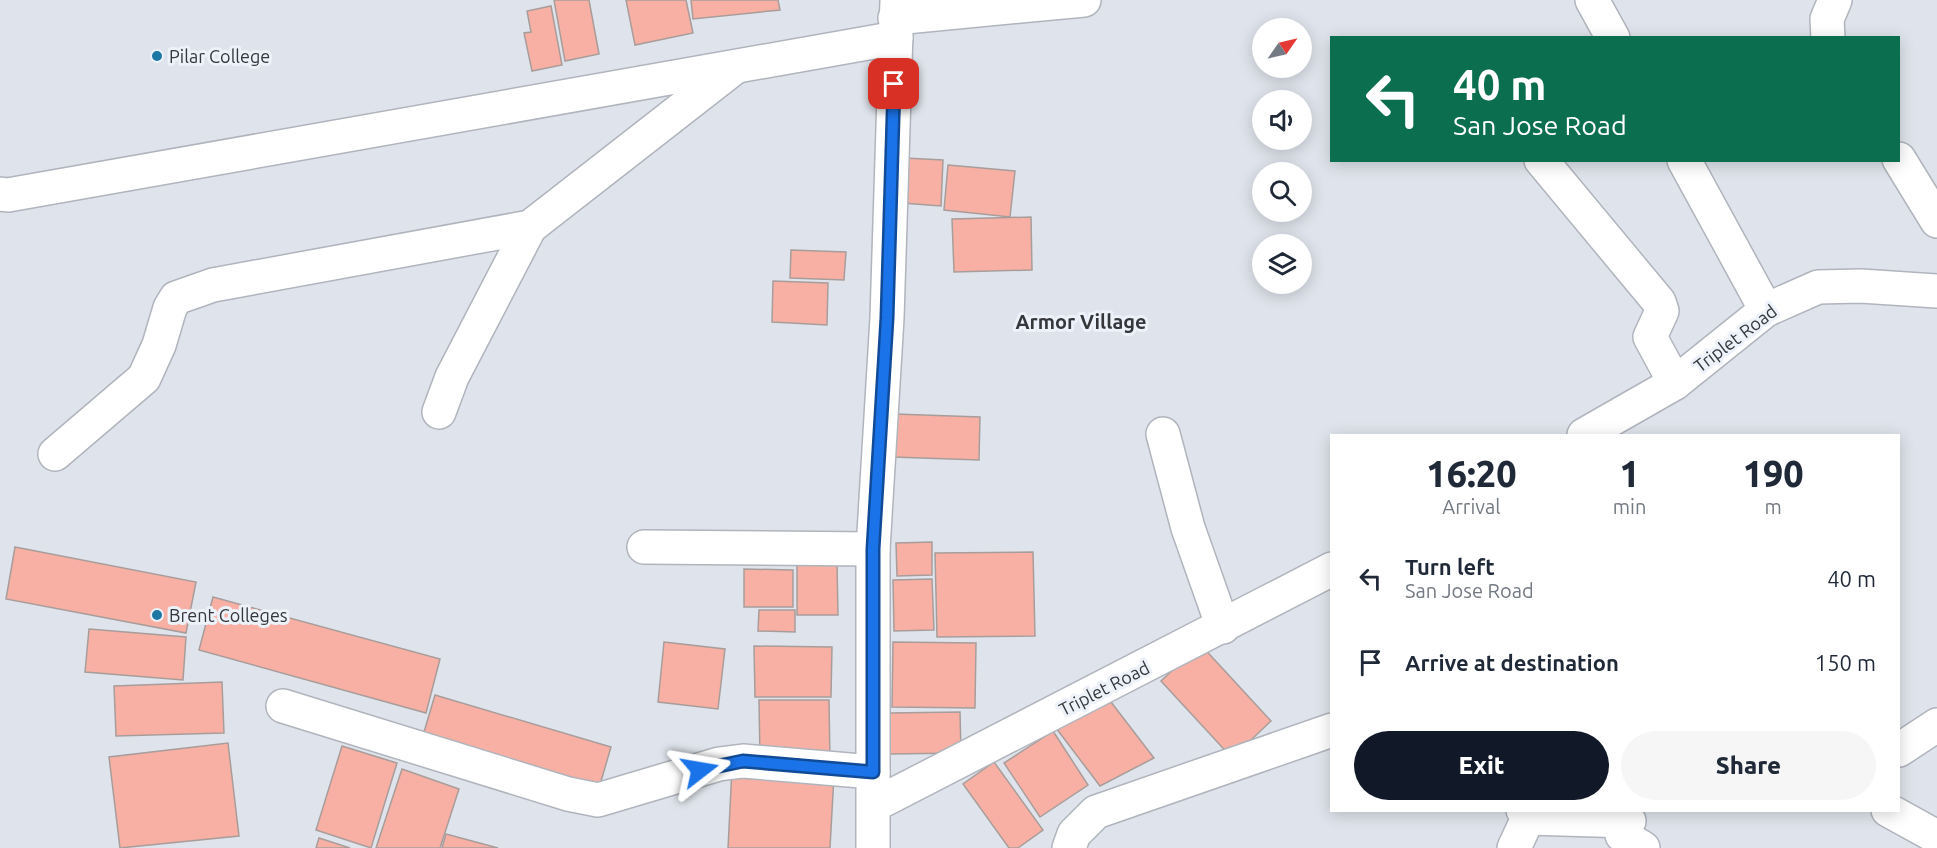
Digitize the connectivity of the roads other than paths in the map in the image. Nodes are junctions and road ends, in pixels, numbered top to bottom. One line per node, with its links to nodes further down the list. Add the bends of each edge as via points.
1 (1084, 0): 4 (street)
2 (1592, 0): 5 (street)
3 (1835, 0): 6 (street, via 1827,19)
4 (896, 19): 7 (street); 22 (street, via 887,318)
5 (1612, 36)
6 (1828, 36)
7 (740, 63): 11 (street, via 601,92); 13 (street)
8 (1900, 161): 12 (street)
9 (1543, 162): 16 (street, via 1652,292 1662,311 1650,337)
10 (1685, 162): 15 (street)
11 (0, 194)
12 (1937, 221)
13 (530, 227): 17 (street, via 452,377); 20 (street, via 185,293 176,298 170,309 144,378)
14 (1937, 291): 15 (street, Triplet Road, via 1818,287)
15 (1766, 310): 16 (street, Triplet Road)
16 (1675, 383): 19 (street, Triplet Road)
17 (439, 412)
18 (1163, 434): 24 (street, via 1188,528)
19 (1586, 434)
20 (55, 454)
21 (644, 548): 22 (street)
22 (873, 549): 29 (street)
23 (1330, 570): 24 (street, Triplet Road)
24 (1223, 627): 30 (street, Triplet Road)
25 (283, 706): 29 (street, via 598,800 719,764 743,761)
26 (1937, 726): 28 (street)
27 (1330, 731): 36 (street, via 1104,808 1074,834)
28 (1900, 749)
29 (873, 772): 30 (street)
30 (874, 805): 35 (street)
31 (1892, 812): 34 (street)
32 (1526, 814): 33 (street); 37 (street)
33 (1629, 832)
34 (1937, 837)
35 (873, 848)
36 (1069, 848)
37 (1514, 848)

